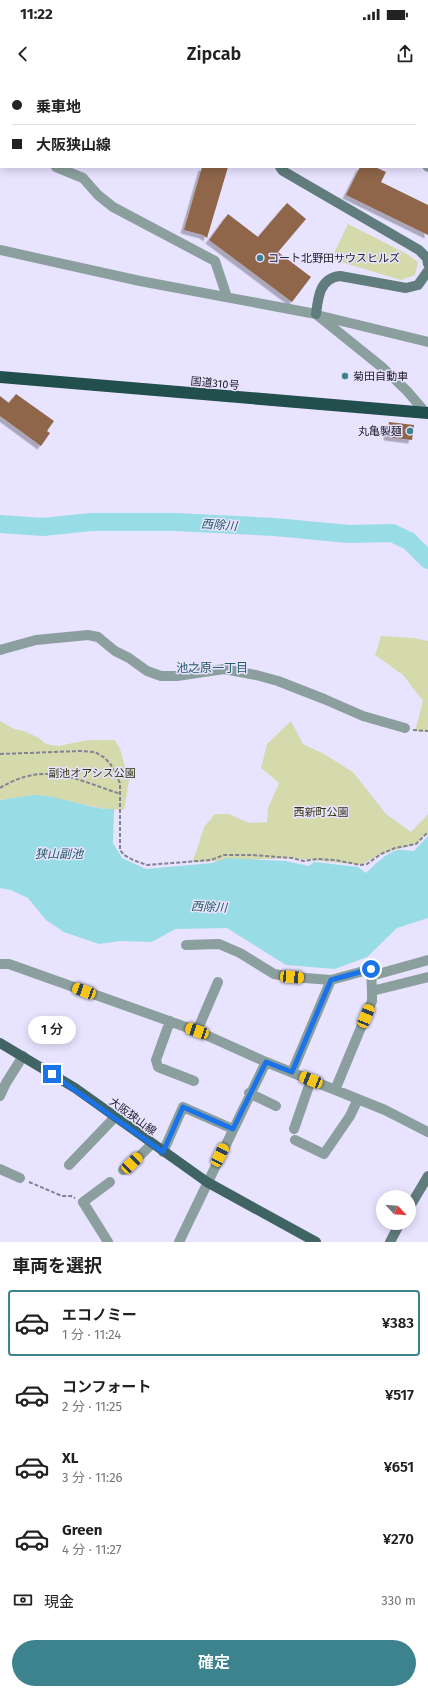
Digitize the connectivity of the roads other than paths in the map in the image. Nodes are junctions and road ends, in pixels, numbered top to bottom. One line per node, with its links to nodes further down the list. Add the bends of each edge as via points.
1 (58, 168): 6 (street, via 83,178 113,207 215,261)
2 (281, 168): 4 (street, via 419,250 427,258)
3 (0, 250): 6 (street)
4 (428, 264)
5 (428, 271): 7 (street, via 418,285 406,288 340,276 332,277 324,284 318,295)
6 (227, 297): 7 (street)
7 (316, 314): 8 (street); 10 (street, via 383,368 407,390)
8 (428, 342)
9 (0, 377): 10 (highway, 国道310号)
10 (427, 414)
11 (0, 650): 12 (street, via 36,640 88,635 98,637 148,672 161,676 224,669 256,675 363,716)
12 (405, 728)
13 (186, 945): 18 (street, via 219,944 240,953 274,974)
14 (428, 960): 16 (street)
15 (0, 964): 21 (street, via 9,964)
16 (371, 976): 18 (street, via 371,969); 20 (street)
17 (428, 978): 20 (street)
18 (331, 980): 26 (street)
19 (218, 982): 22 (street)
20 (372, 991): 30 (street, via 372,1001)
21 (170, 1021): 22 (street); 29 (street, via 156,1060 158,1067)
22 (197, 1031): 25 (street)
23 (0, 1043): 24 (main road, 大阪狭山線)
24 (23, 1056): 28 (street); 35 (main road, 大阪狭山線, via 75,1088)
25 (266, 1062): 26 (street); 31 (street)
26 (292, 1072): 27 (street)
27 (311, 1080): 30 (street); 37 (street)
28 (3, 1081): 32 (street)
29 (194, 1081)
30 (335, 1090): 33 (street)
31 (249, 1094): 34 (street); 36 (street)
32 (0, 1096)
33 (358, 1099): 38 (street); 39 (street, via 350,1116 324,1154 305,1149)
34 (276, 1106)
35 (114, 1117): 40 (main road, 大阪狭山線); 42 (street)
36 (233, 1129): 41 (street, via 183,1107); 48 (street)
37 (294, 1129)
38 (428, 1132)
39 (295, 1140)
40 (152, 1144): 41 (main road, 大阪狭山線); 44 (street)
41 (163, 1152): 48 (main road, 大阪狭山線)
42 (69, 1165)
43 (0, 1169): 46 (street)
44 (123, 1170)
45 (428, 1176): 49 (street)
46 (20, 1178)
47 (110, 1182): 51 (street, via 83,1202)
48 (207, 1182): 52 (street); 53 (main road, 大阪狭山線)
49 (416, 1196)
50 (396, 1230): 54 (street)
51 (108, 1242)
52 (180, 1242)
53 (316, 1242)
54 (390, 1242)

